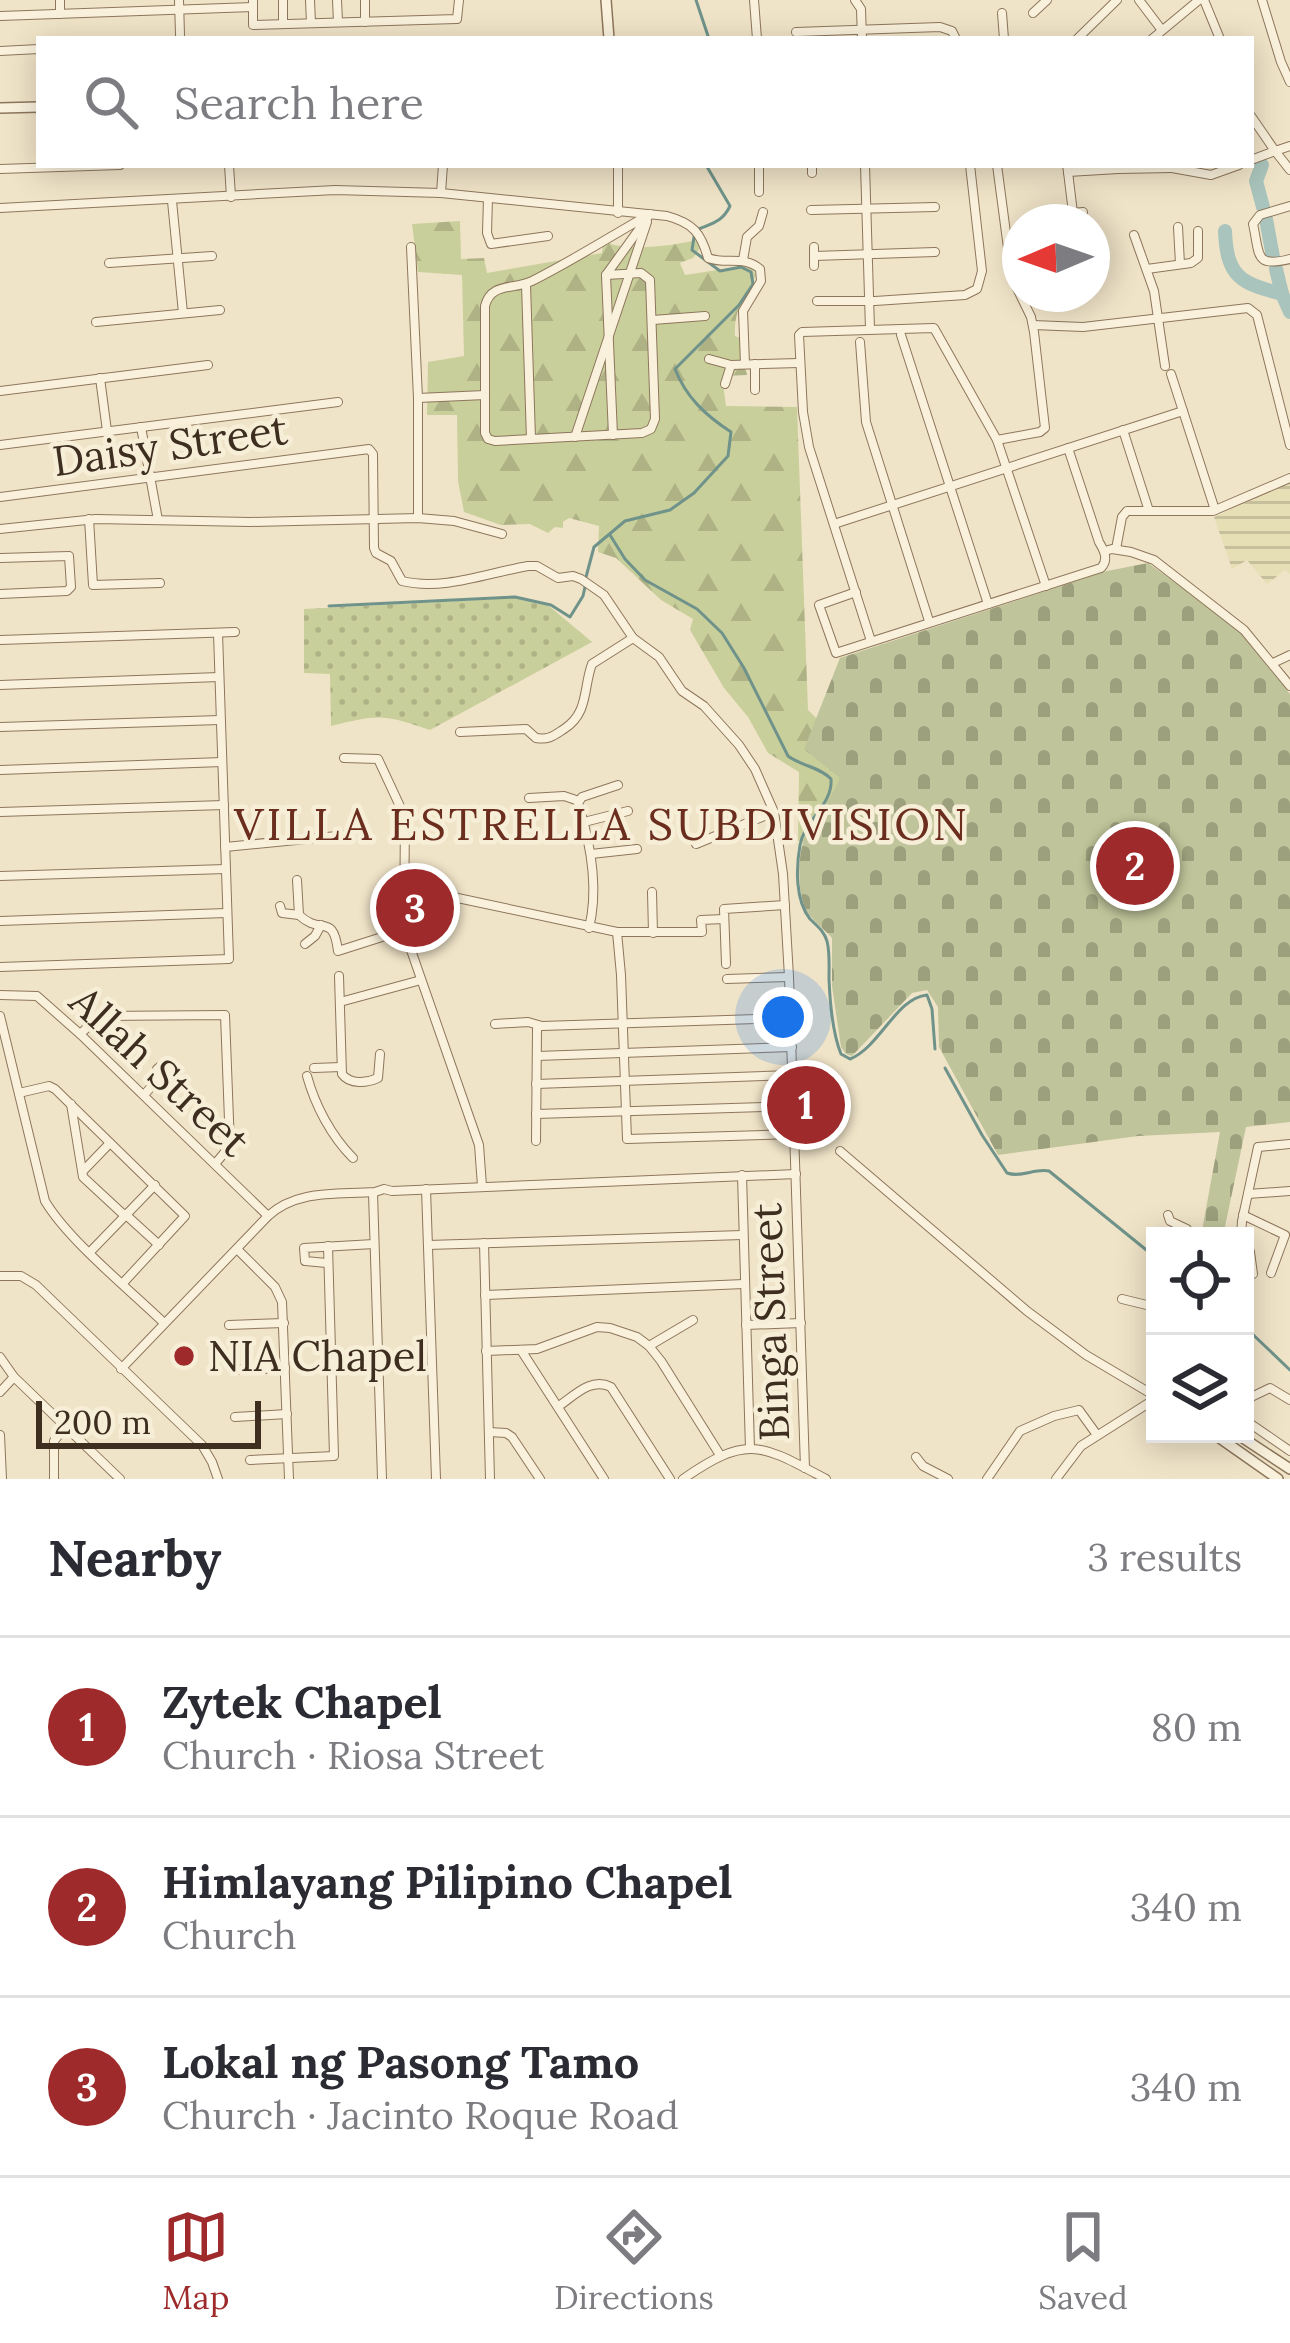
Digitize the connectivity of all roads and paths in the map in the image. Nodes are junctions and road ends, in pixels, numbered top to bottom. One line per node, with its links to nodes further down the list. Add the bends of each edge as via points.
1 (60, 0): 21 (street)
2 (111, 0): 18 (street)
3 (283, 0): 26 (street)
4 (310, 0): 25 (street)
5 (337, 0): 23 (street)
6 (365, 0): 24 (street)
7 (459, 0): 24 (street, via 457,19)
8 (606, 0): 32 (street)
9 (754, 0): 33 (street)
10 (855, 0): 29 (street)
11 (1048, 0): 20 (street)
12 (1118, 0): 35 (street)
13 (1139, 0): 27 (street)
14 (1202, 0): 27 (street); 37 (street)
15 (1262, 0): 40 (street)
16 (253, 4): 17 (street); 26 (street, via 254,25)
17 (179, 5): 18 (street); 30 (street)
18 (111, 12): 21 (street)
19 (1002, 13): 34 (street)
20 (1033, 13)
21 (60, 14): 22 (street)
22 (0, 16)
23 (338, 22): 24 (street); 25 (street)
24 (365, 22)
25 (311, 23): 26 (street)
26 (284, 24)
27 (1161, 29): 36 (street)
28 (796, 32): 29 (street)
29 (862, 34): 31 (street, via 940,27)
30 (180, 35)
31 (954, 35)
32 (609, 36)
33 (757, 36)
34 (1004, 36)
35 (1080, 36)
36 (1155, 36)
37 (1219, 36)
38 (36, 49): 39 (street)
39 (0, 51)
40 (1290, 82)
41 (36, 107): 42 (street)
42 (0, 108)
43 (1254, 120): 45 (street)
44 (1290, 146): 45 (street)
45 (1275, 151): 46 (street); 59 (street)
46 (1254, 159)
47 (36, 168): 58 (street)
48 (229, 168): 62 (street)
49 (443, 168): 61 (street)
50 (618, 168): 72 (street)
51 (758, 168): 60 (street)
52 (866, 168): 69 (street)
53 (970, 168): 92 (street, via 977,289)
54 (997, 168): 99 (street, via 1012,278)
55 (1068, 168): 65 (street)
56 (1181, 168): 57 (street, via 1211,175)
57 (1231, 168)
58 (0, 169)
59 (1290, 170)
60 (759, 192)
61 (441, 193): 62 (street); 63 (street)
62 (231, 197): 64 (street)
63 (488, 199): 72 (street); 77 (street, via 491,244)
64 (172, 200): 68 (street); 84 (street)
65 (1071, 204)
66 (1290, 206): 83 (street, via 1253,224 1260,258)
67 (935, 207): 69 (street)
68 (0, 208)
69 (867, 209): 70 (street); 80 (street)
70 (811, 211)
71 (763, 212): 85 (street)
72 (618, 213): 73 (street)
73 (650, 214): 85 (street, via 695,230 712,261); 89 (street); 90 (street); 120 (street)
74 (1178, 227): 87 (street)
75 (1198, 232): 87 (street, via 1198,258)
76 (1134, 235): 88 (street)
77 (548, 236)
78 (411, 247): 113 (street)
79 (935, 252): 80 (street)
80 (868, 254): 82 (street); 92 (street)
81 (212, 256): 84 (street)
82 (814, 256)
83 (1290, 259)
84 (178, 260): 86 (street); 94 (street)
85 (743, 260): 104 (street, via 762,276 743,311)
86 (109, 263)
87 (1180, 264): 88 (street)
88 (1147, 268): 96 (street)
89 (606, 275): 97 (street, via 646,275); 119 (street)
90 (526, 285): 112 (street, via 495,290 486,301); 121 (street)
91 (817, 301): 92 (street)
92 (870, 301): 100 (street)
93 (220, 310): 94 (street)
94 (183, 314): 98 (street)
95 (705, 316): 97 (street)
96 (1158, 319): 99 (street); 115 (street); 124 (street, via 1248,308 1257,315)
97 (653, 320): 119 (street, via 653,425)
98 (96, 322)
99 (1033, 325): 122 (street, via 1044,430)
100 (870, 329): 107 (street, via 802,332); 122 (street, via 934,328)
101 (901, 335): 129 (street)
102 (860, 342): 131 (street, via 864,414)
103 (709, 359): 106 (street)
104 (750, 364): 106 (street); 107 (street); 110 (street)
105 (208, 365): 108 (street)
106 (731, 365): 109 (street)
107 (800, 365): 138 (street, via 805,429)
108 (100, 378): 111 (street); 118 (street)
109 (725, 385)
110 (755, 390)
111 (0, 391)
112 (485, 395): 113 (street); 121 (street, via 488,440)
113 (418, 398): 134 (street)
114 (338, 403): 116 (street)
115 (1183, 411): 117 (street); 132 (street)
116 (141, 427): 118 (street); 127 (street)
117 (1123, 430): 125 (street); 133 (street)
118 (106, 431): 123 (street)
119 (613, 435): 120 (street)
120 (574, 437): 121 (street)
121 (531, 439)
122 (997, 440): 126 (street)
123 (0, 445)
124 (1290, 445)
125 (1068, 448): 126 (street); 142 (street)
126 (1007, 468): 129 (street); 145 (street)
127 (150, 478): 130 (street, Daisy Street); 136 (street); 137 (street, Daisy Street, via 369,449)
128 (1290, 478): 132 (street)
129 (950, 487): 131 (street); 148 (street)
130 (0, 497)
131 (892, 506): 138 (street); 149 (street)
132 (1216, 510): 133 (street)
133 (1149, 511): 141 (street, via 1124,512)
134 (418, 518): 137 (street); 140 (street)
135 (88, 519): 136 (street); 139 (street); 144 (street, via 93,585)
136 (158, 520): 137 (street)
137 (373, 520): 152 (street, Binga Street, via 376,553 407,584 537,566 593,586)
138 (834, 524): 146 (street)
139 (0, 529)
140 (502, 534)
141 (1116, 549): 142 (street); 156 (street, via 1154,560 1235,622)
142 (1105, 550): 145 (street, via 1101,568)
143 (0, 558): 147 (street, via 69,556 71,587)
144 (160, 584)
145 (1046, 586): 148 (street)
146 (856, 592): 154 (street); 154 (street, via 819,605 836,653)
147 (0, 594)
148 (988, 604): 149 (street)
149 (929, 621): 154 (street)
150 (236, 632): 151 (street)
151 (218, 633): 153 (street); 157 (street)
152 (633, 638): 162 (street, via 592,664 578,718 548,739 526,729); 172 (street, Binga Street, via 739,745)
153 (0, 640)
154 (871, 641)
155 (1290, 655): 156 (street)
156 (1273, 663): 159 (street)
157 (219, 677): 158 (street); 160 (street)
158 (0, 685)
159 (1290, 686)
160 (221, 720): 161 (street); 164 (street)
161 (0, 728)
162 (460, 732)
163 (344, 758): 182 (street, via 378,759 400,802)
164 (222, 762): 165 (street); 169 (street)
165 (0, 770)
166 (618, 785): 168 (street)
167 (529, 798): 168 (street)
168 (579, 801): 173 (street)
169 (224, 805): 171 (street); 176 (street)
170 (628, 811): 173 (street)
171 (0, 812)
172 (774, 812): 175 (street); 184 (street, Binga Street)
173 (584, 822): 178 (street)
174 (347, 835): 176 (street)
175 (696, 844)
176 (225, 847): 179 (street)
177 (637, 849): 178 (street)
178 (590, 854): 191 (street)
179 (226, 869): 180 (street); 186 (street)
180 (0, 876)
181 (297, 880): 188 (street)
182 (406, 892): 191 (street); 192 (street)
183 (652, 892): 194 (street)
184 (785, 905): 187 (street); 199 (street, Binga Street)
185 (280, 906): 188 (street)
186 (227, 914): 189 (street); 197 (street, via 229,959)
187 (724, 914): 194 (street, via 701,920 702,932); 196 (street)
188 (299, 915): 190 (street)
189 (0, 921)
190 (321, 926): 192 (street, via 337,935 342,952); 195 (street)
191 (589, 928): 193 (street)
192 (404, 930): 201 (street)
193 (617, 932): 194 (street); 206 (street)
194 (653, 933)
195 (305, 944)
196 (726, 964)
197 (0, 967)
198 (339, 976): 203 (street)
199 (789, 977): 200 (street); 205 (street, Binga Street)
200 (727, 979)
201 (421, 980): 203 (street); 236 (street, via 479,1148)
202 (0, 995): 209 (street, Allah Street, via 37,996)
203 (340, 1002): 214 (street)
204 (0, 1016): 219 (street)
205 (790, 1018): 206 (street); 210 (street, Binga Street)
206 (623, 1023): 208 (street); 211 (street)
207 (495, 1024): 208 (street)
208 (542, 1026): 213 (street)
209 (80, 1034): 220 (street, Allah Street); 231 (street, via 100,1016 225,1016 230,1146)
210 (791, 1047): 211 (street); 215 (street, Binga Street)
211 (624, 1053): 213 (street); 217 (street)
212 (380, 1054): 214 (street, via 372,1081 346,1080)
213 (537, 1056): 218 (street)
214 (341, 1067): 230 (street, via 310,1072 318,1106)
215 (792, 1075): 217 (street); 222 (street, Binga Street)
216 (158, 1078): 220 (street)
217 (625, 1081): 218 (street); 223 (street)
218 (536, 1084): 224 (street)
219 (20, 1093): 221 (street, via 49,1086); 254 (street, via 45,1202)
220 (144, 1095): 231 (street, Allah Street)
221 (70, 1104): 227 (street); 232 (street)
222 (794, 1106): 223 (street); 225 (street, Binga Street)
223 (626, 1112): 224 (street); 225 (street, via 628,1139)
224 (536, 1114): 226 (street)
225 (794, 1134): 233 (street, Binga Street)
226 (536, 1141)
227 (110, 1143): 232 (street); 235 (street)
228 (1290, 1144): 240 (street, via 1258,1148)
229 (840, 1151): 277 (street, via 1019,1305)
230 (353, 1158)
231 (215, 1164): 243 (street, Allah Street)
232 (83, 1171): 241 (street)
233 (796, 1174): 234 (street); 266 (street, Binga Street)
234 (742, 1175): 236 (street); 247 (street)
235 (154, 1184): 241 (street); 251 (street, via 185,1216)
236 (482, 1186): 237 (street)
237 (426, 1189): 239 (street); 250 (street)
238 (1290, 1191): 240 (street)
239 (374, 1192): 243 (street, via 294,1198); 248 (street)
240 (1248, 1194): 244 (street)
241 (124, 1215): 251 (street); 254 (street)
242 (1168, 1215): 245 (street)
243 (268, 1216): 253 (street)
244 (1243, 1216): 246 (street); 256 (street, via 1286,1235)
245 (1185, 1227)
246 (1242, 1227)
247 (742, 1235): 249 (street); 259 (street)
248 (374, 1244): 252 (street); 307 (street)
249 (484, 1244): 250 (street); 260 (street)
250 (428, 1245): 308 (street)
251 (159, 1246): 258 (street)
252 (328, 1246): 255 (street); 255 (street, via 304,1248 303,1255 308,1263)
253 (236, 1249): 264 (street); 265 (street, via 278,1291)
254 (90, 1252): 258 (street)
255 (327, 1263): 296 (street, via 334,1456)
256 (1271, 1273)
257 (0, 1276): 274 (street, via 31,1281)
258 (123, 1283): 264 (street)
259 (744, 1284): 260 (street); 268 (street)
260 (485, 1295): 271 (street)
261 (1122, 1299): 262 (street)
262 (1146, 1305)
263 (693, 1320): 269 (street)
264 (164, 1323): 274 (street)
265 (284, 1323): 267 (street); 273 (street)
266 (801, 1323): 268 (street); 299 (street, Binga Street)
267 (229, 1325)
268 (746, 1325): 292 (street)
269 (649, 1346): 270 (street, via 597,1327); 294 (street)
270 (521, 1350): 271 (street); 282 (street)
271 (486, 1351): 287 (street)
272 (0, 1357): 276 (street)
273 (286, 1368): 275 (street); 283 (street)
274 (122, 1369): 305 (street, via 202,1445)
275 (233, 1370)
276 (14, 1377): 278 (street); 286 (street)
277 (1146, 1391)
278 (0, 1392)
279 (1254, 1396): 280 (street, via 1270,1388)
280 (1290, 1400)
281 (1146, 1405): 289 (street)
282 (559, 1406): 311 (street); 312 (street, via 605,1383)
283 (287, 1414): 284 (street); 296 (street)
284 (235, 1417)
285 (1254, 1426): 293 (street)
286 (65, 1427): 303 (street, via 53,1447); 304 (street)
287 (489, 1432): 309 (street); 310 (street, via 512,1437)
288 (0, 1435): 302 (street)
289 (1097, 1436): 316 (street, via 1078,1411 1024,1428); 317 (street)
290 (1227, 1443): 301 (street)
291 (1251, 1443): 298 (street)
292 (750, 1449): 294 (street); 299 (street)
293 (1290, 1450)
294 (720, 1455): 313 (street)
295 (916, 1457): 315 (street)
296 (289, 1458): 297 (street); 306 (street)
297 (250, 1460)
298 (1278, 1460): 300 (street); 301 (street)
299 (805, 1468): 314 (street)
300 (1290, 1468)
301 (1274, 1475)
302 (2, 1479)
303 (54, 1479)
304 (120, 1479)
305 (218, 1479)
306 (290, 1479)
307 (382, 1479)
308 (436, 1479)
309 (490, 1479)
310 (541, 1479)
311 (604, 1479)
312 (670, 1479)
313 (683, 1479)
314 (826, 1479)
315 (948, 1479)
316 (987, 1479)
317 (1056, 1479)

